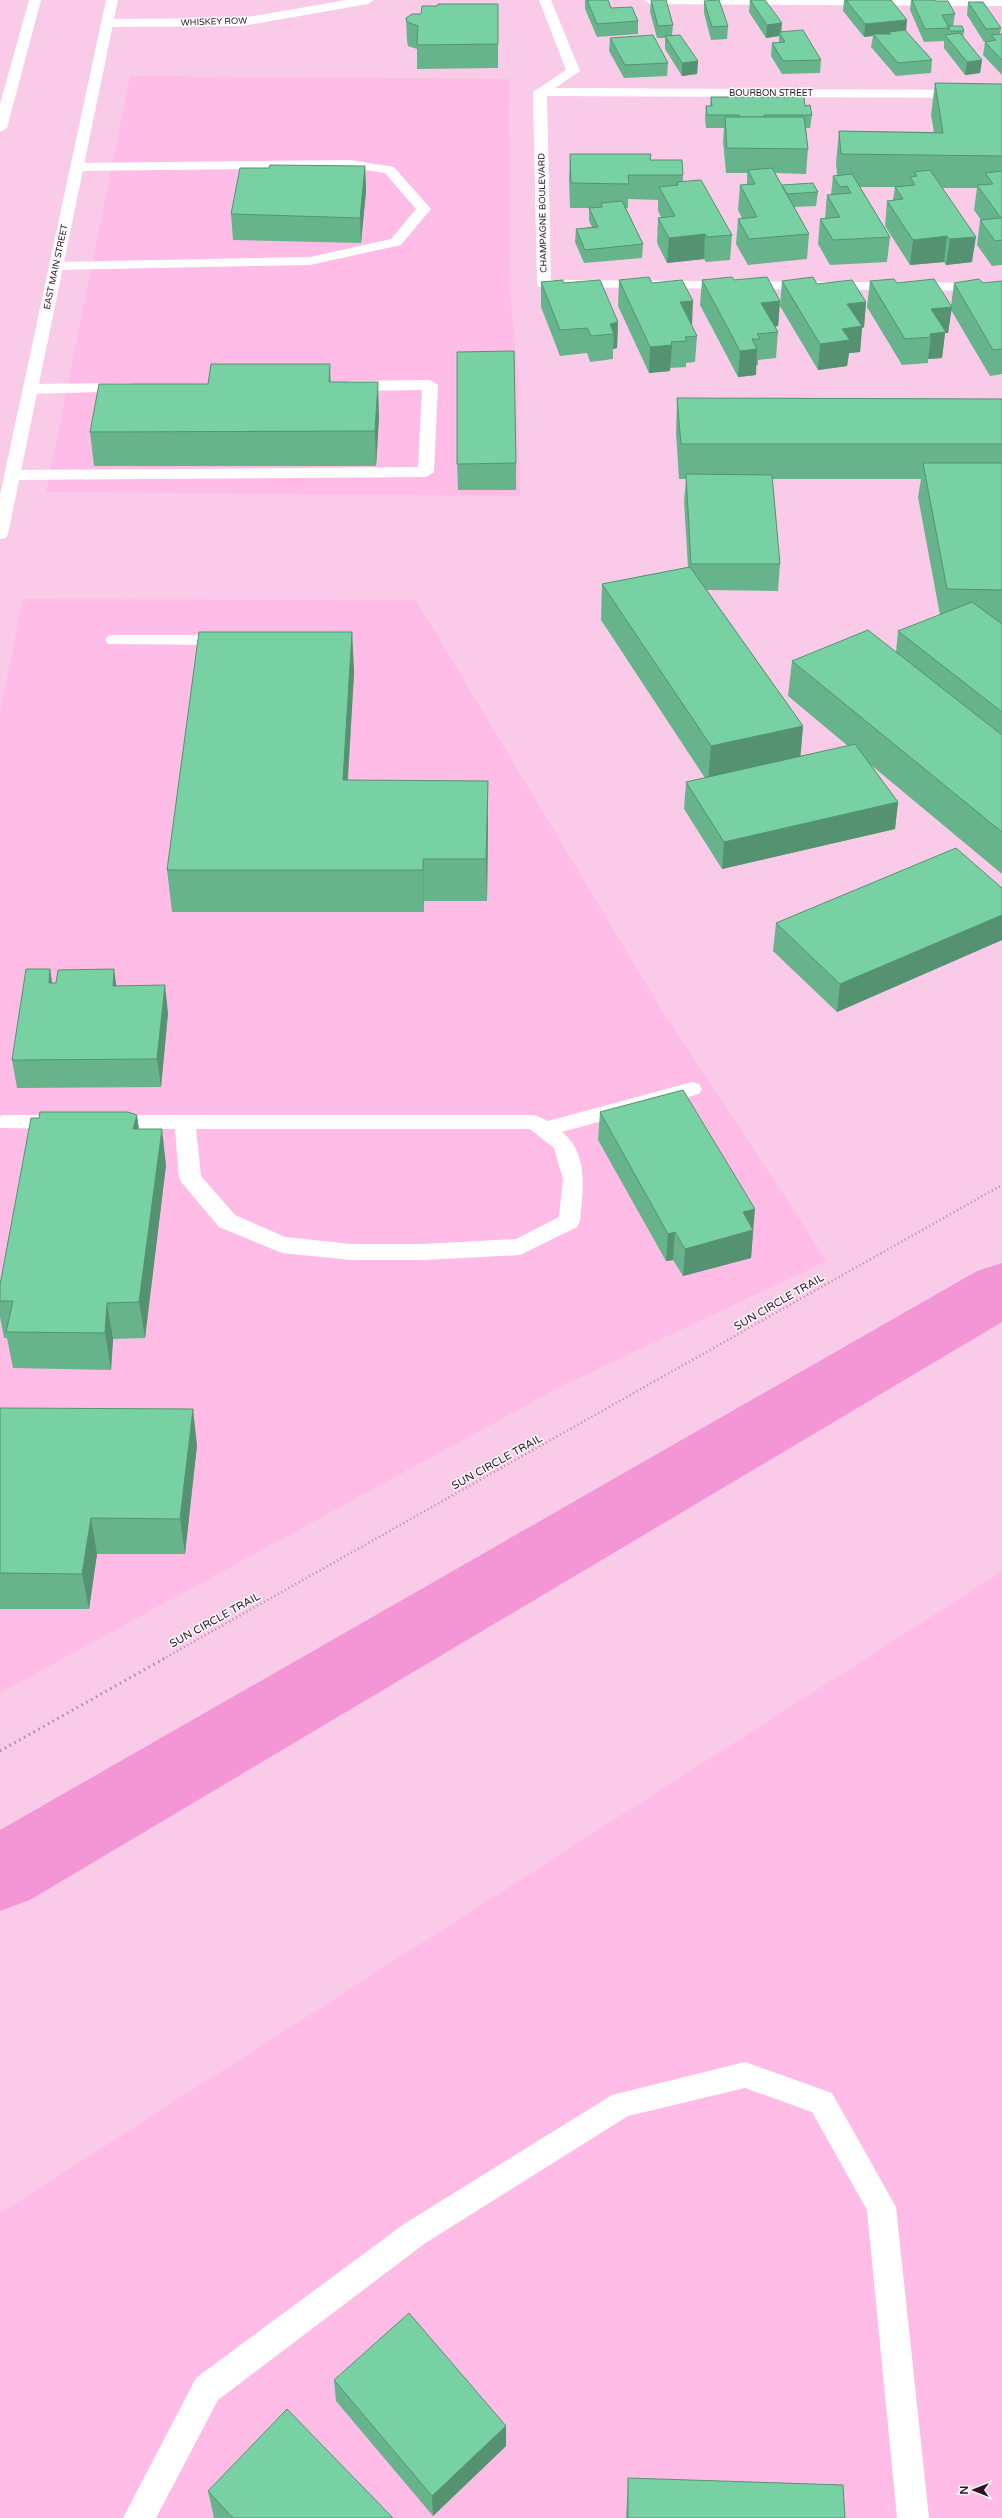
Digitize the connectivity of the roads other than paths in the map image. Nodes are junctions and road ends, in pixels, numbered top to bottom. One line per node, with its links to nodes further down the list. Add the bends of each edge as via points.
1 (35, 0): 10 (main road)
2 (112, 0): 7 (main road, EAST MAIN STREET)
3 (368, 0): 7 (main road, WHISKEY ROW, via 242,22)
4 (545, 0): 8 (main road, via 573,71)
5 (650, 0): 6 (main road)
6 (1002, 2)
7 (107, 24): 11 (main road, EAST MAIN STREET)
8 (540, 92): 9 (main road, BOURBON STREET); 13 (main road, CHAMPAGNE BOULEVARD, via 544,284)
9 (1002, 94)
10 (0, 128)
11 (77, 167): 12 (main road, EAST MAIN STREET); 12 (main road, via 350,164 388,170 424,210 396,242 310,261)
12 (56, 266): 16 (main road, EAST MAIN STREET)
13 (1002, 287)
14 (337, 386): 17 (main road, via 430,385 426,472)
15 (141, 388): 16 (main road)
16 (30, 389): 17 (main road, EAST MAIN STREET)
17 (12, 475): 18 (main road, EAST MAIN STREET)
18 (0, 534)
19 (114, 640): 20 (main road)
20 (245, 640)
21 (692, 1089): 24 (main road)
22 (3, 1122): 23 (main road)
23 (185, 1122): 24 (main road, via 535,1122); 24 (main road, via 190,1178 227,1221 282,1245 351,1252 424,1252 520,1247 569,1221 574,1179 563,1144)
24 (545, 1129)
25 (139, 2518): 26 (main road, via 207,2389 414,2234 622,2104 745,2075 822,2102 881,2207)
26 (913, 2518)

